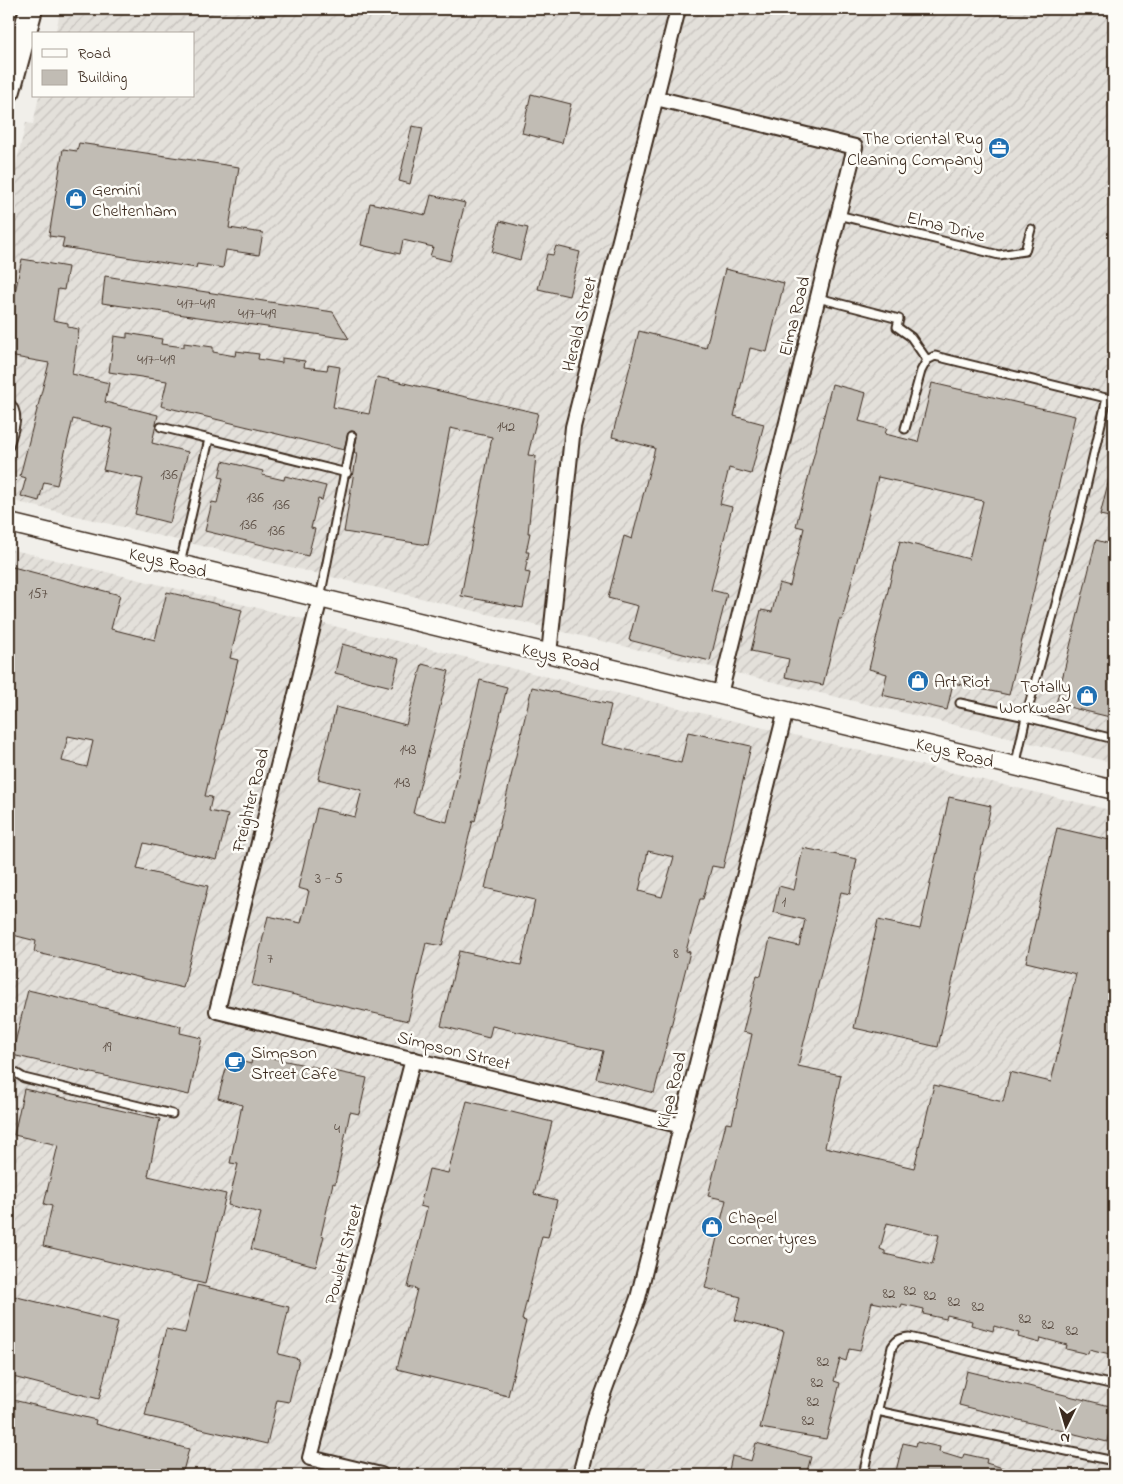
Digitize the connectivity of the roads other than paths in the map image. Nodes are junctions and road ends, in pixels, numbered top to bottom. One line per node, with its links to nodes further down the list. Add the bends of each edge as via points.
1 (31, 9): 3 (highway)
2 (678, 9): 5 (street, Herald Street)
3 (13, 58): 4 (highway)
4 (9, 90)
5 (656, 98): 6 (street, Elma Road, via 855,147); 21 (street, Herald Street, via 573,428)
6 (838, 215): 7 (lane, Elma Drive, via 1000,255 1025,251); 8 (street, Elma Road)
7 (1031, 229)
8 (818, 298): 9 (lane, via 899,318 897,327 911,337); 22 (street, Elma Road)
9 (927, 360): 10 (lane, via 936,356 946,357); 13 (lane)
10 (1111, 399): 25 (lane)
11 (9, 402): 16 (lane, via 17,415)
12 (161, 427): 15 (lane)
13 (905, 429)
14 (352, 436): 17 (lane)
15 (210, 439): 17 (lane); 19 (lane)
16 (9, 446)
17 (347, 473): 20 (lane)
18 (9, 523): 19 (street, Keys Road)
19 (180, 564): 20 (street, Keys Road)
20 (320, 598): 21 (street, Keys Road); 29 (street, Freighter Road)
21 (548, 654): 22 (street, Keys Road)
22 (720, 694): 24 (street, Keys Road)
23 (960, 703): 25 (lane)
24 (786, 710): 27 (street, Keys Road); 33 (street, Kilpa Road)
25 (1026, 717): 26 (lane); 27 (lane)
26 (1114, 739)
27 (1015, 767): 28 (street, Keys Road)
28 (1114, 790)
29 (217, 1011): 30 (street, Simpson Street)
30 (413, 1059): 33 (street, Simpson Street); 37 (street, Powlett Street, via 310,1458)
31 (9, 1069): 32 (lane, via 24,1078)
32 (172, 1114)
33 (682, 1126): 38 (street, Kilpa Road, via 638,1298 596,1413)
34 (1114, 1385): 35 (lane, via 910,1337 901,1338 892,1347)
35 (877, 1410): 36 (lane); 39 (lane)
36 (1114, 1461)
37 (381, 1475)
38 (580, 1475)
39 (863, 1475)

